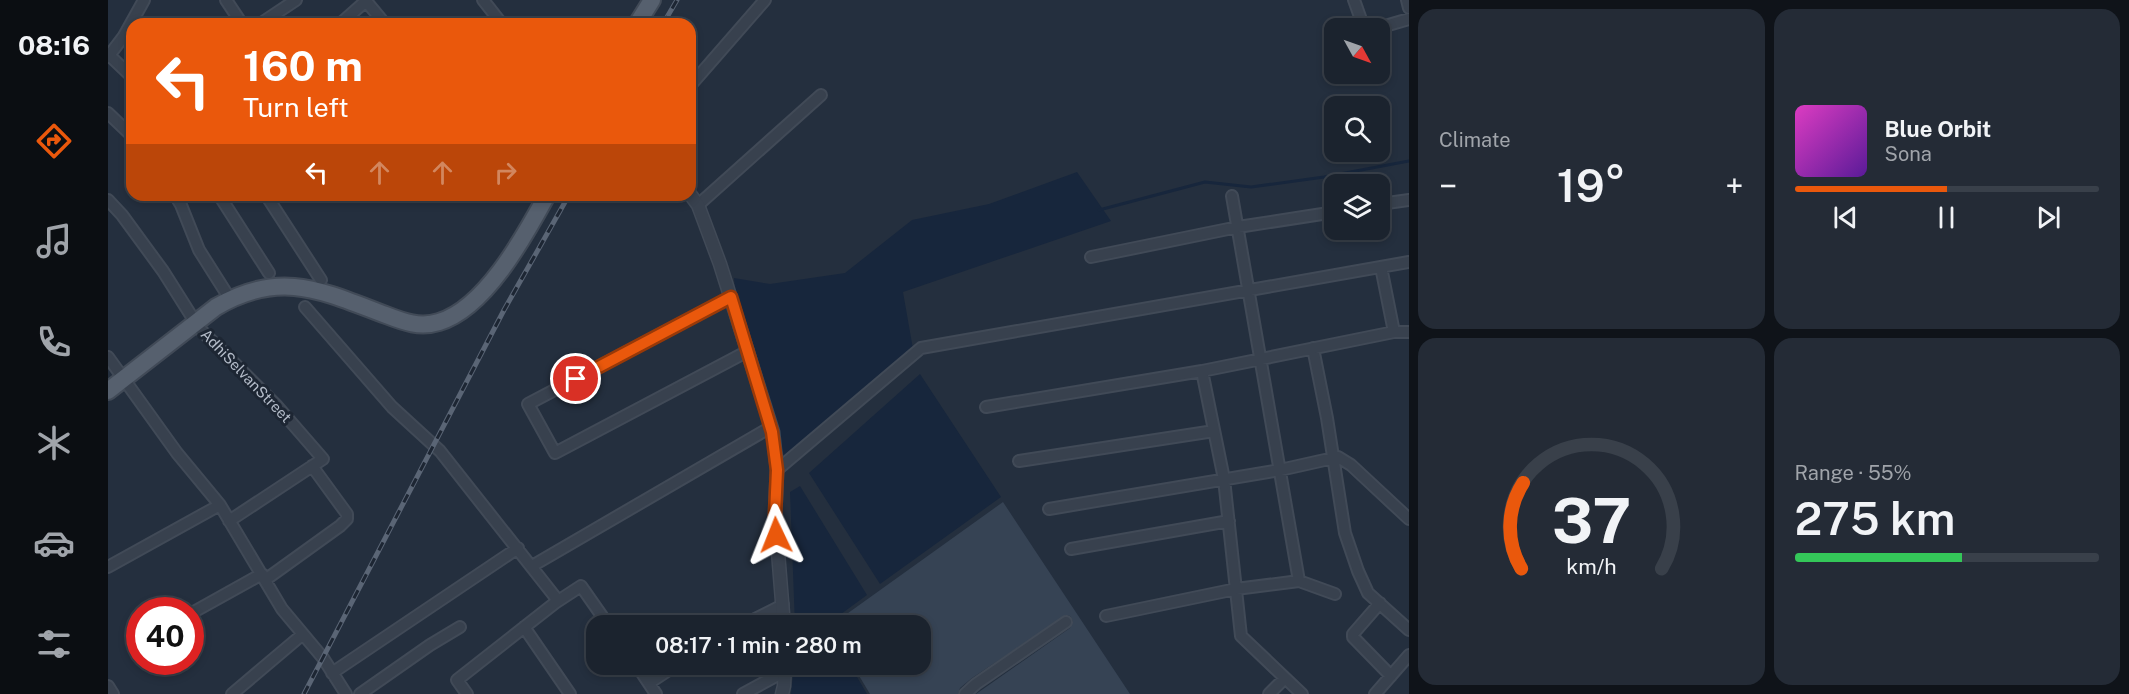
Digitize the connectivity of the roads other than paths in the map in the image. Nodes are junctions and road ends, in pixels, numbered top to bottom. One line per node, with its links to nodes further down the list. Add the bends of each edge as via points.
1 (144, 0): 12 (street)
2 (226, 0): 13 (street)
3 (296, 0): 14 (street)
4 (367, 0): 15 (street); 16 (street)
5 (483, 0): 17 (street)
6 (648, 0): 18 (main road)
7 (652, 0): 19 (main road)
8 (765, 0): 26 (street)
9 (1354, 0): 20 (street)
10 (1407, 0): 11 (street)
11 (1409, 8)
12 (140, 18)
13 (238, 18)
14 (269, 18)
15 (347, 18)
16 (380, 18)
17 (497, 18)
18 (640, 18)
19 (641, 18)
20 (1360, 18)
21 (1409, 19): 22 (street)
22 (1390, 25)
23 (126, 34): 24 (street)
24 (109, 56): 25 (street)
25 (126, 72)
26 (696, 79)
27 (821, 95): 39 (street)
28 (108, 113): 29 (street)
29 (126, 130)
30 (1232, 196): 41 (street)
31 (1409, 200): 38 (street)
32 (108, 201): 52 (street, AdhiSelvanStreet, via 163,271)
33 (179, 201): 50 (street, via 199,250)
34 (223, 201): 45 (street)
35 (270, 201): 46 (street)
36 (543, 201): 48 (main road, via 511,255)
37 (695, 201): 39 (street)
38 (1390, 203)
39 (698, 205): 49 (street)
40 (1324, 214): 41 (street)
41 (1238, 227): 42 (street); 47 (street)
42 (1091, 256)
43 (1409, 262): 44 (street)
44 (1381, 267): 47 (street); 53 (street)
45 (269, 273)
46 (321, 280)
47 (1249, 291): 58 (street); 69 (street, via 921,348)
48 (477, 297): 50 (main road, via 449,318 421,325 306,288 267,287); 52 (main road, via 458,320 426,332 402,330 322,298 286,293 242,302)
49 (731, 297): 56 (street); 56 (street, via 528,404 555,453)
50 (230, 299): 52 (main road)
51 (305, 307): 77 (street, via 392,406 440,452)
52 (197, 325): 60 (main road); 68 (street, AdhiSelvanStreet, via 278,406 323,459)
53 (1394, 332): 54 (street); 55 (street)
54 (1409, 332)
55 (1313, 348): 58 (street); 66 (street)
56 (748, 351): 64 (street)
57 (108, 357): 60 (street)
58 (1260, 358): 59 (street); 70 (street)
59 (1202, 371): 63 (street); 65 (street)
60 (125, 382): 61 (main road); 62 (main road); 72 (street)
61 (108, 391)
62 (108, 400)
63 (986, 407)
64 (771, 427): 69 (street); 79 (street)
65 (1214, 431): 67 (street); 71 (street)
66 (1334, 458): 70 (street); 74 (street, via 1351,465); 86 (street, via 1346,533 1358,572 1368,593)
67 (1019, 461)
68 (312, 466): 75 (street); 81 (street, via 347,519)
69 (777, 470): 87 (street, via 775,515)
70 (1280, 470): 71 (street); 82 (street)
71 (1224, 479): 73 (street); 76 (street)
72 (220, 505): 75 (street); 80 (street)
73 (1049, 509)
74 (1409, 519)
75 (229, 520): 81 (street)
76 (1229, 521): 78 (street); 83 (street)
77 (518, 548): 79 (street); 99 (street)
78 (1071, 549)
79 (532, 566): 85 (street, via 556,598)
80 (108, 567)
81 (263, 577): 88 (street); 97 (street)
82 (1299, 581): 83 (street); 84 (street)
83 (1236, 589): 92 (street); 105 (street, via 1241,636)
84 (1335, 594)
85 (555, 603): 89 (street, via 581,586); 95 (street)
86 (1380, 603): 96 (street); 104 (street, via 1353,637)
87 (783, 605): 90 (street); 91 (street)
88 (204, 607)
89 (601, 615)
90 (763, 615)
91 (783, 615)
92 (1106, 616)
93 (1066, 622): 117 (street)
94 (460, 627): 111 (street)
95 (524, 627): 112 (street, via 457,680); 113 (street)
96 (1409, 630)
97 (303, 634): 99 (street); 109 (street)
98 (1409, 655): 104 (street)
99 (332, 674): 110 (street)
100 (644, 675): 106 (street)
101 (661, 675): 106 (street)
102 (774, 675): 115 (street)
103 (784, 675): 116 (street)
104 (1391, 676): 120 (street)
105 (1285, 678): 118 (street); 119 (street)
106 (649, 683): 114 (street)
107 (108, 686): 108 (street)
108 (113, 694)
109 (232, 694)
110 (346, 694)
111 (360, 694)
112 (467, 694)
113 (570, 694)
114 (656, 694)
115 (743, 694)
116 (782, 694)
117 (964, 694)
118 (1269, 694)
119 (1302, 694)
120 (1376, 694)

